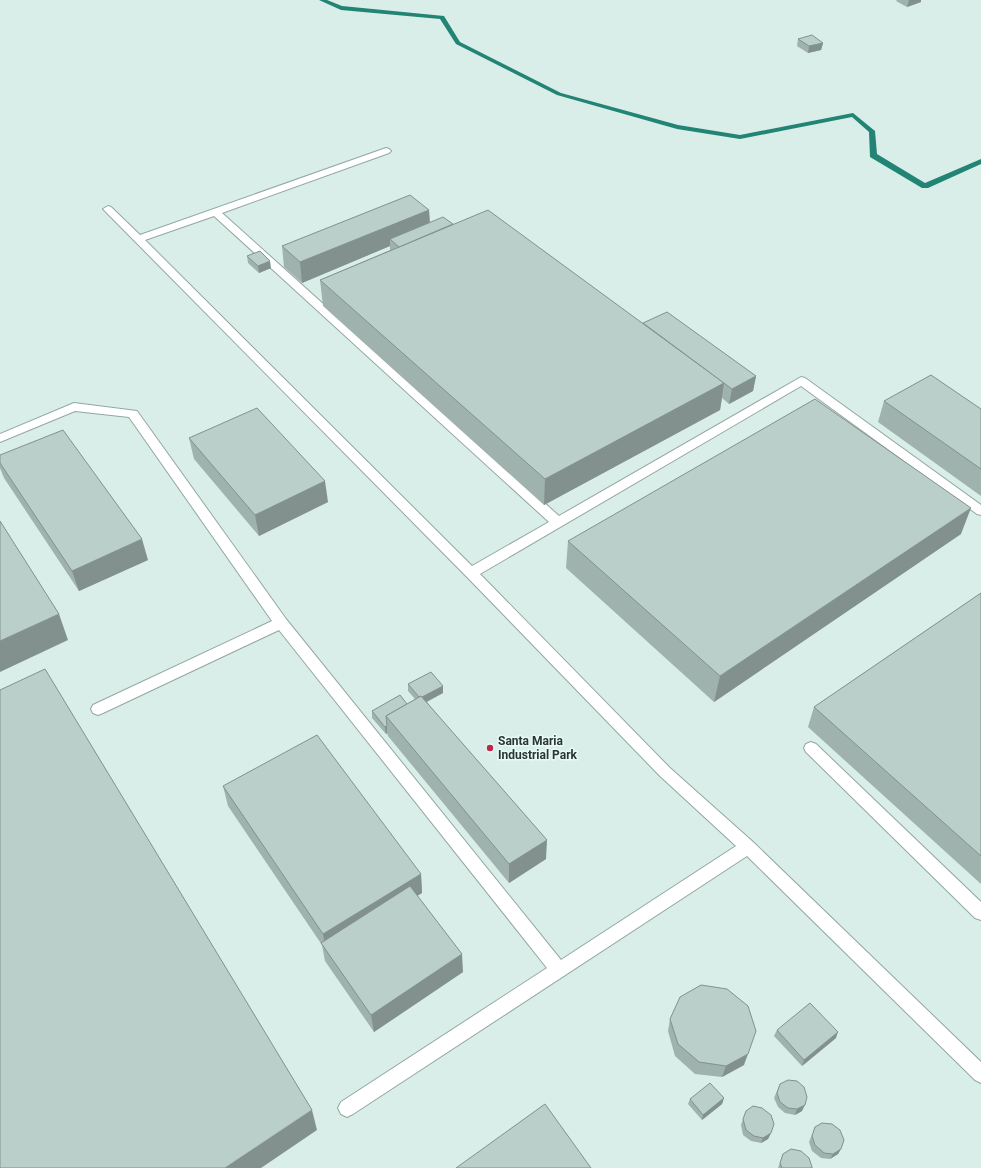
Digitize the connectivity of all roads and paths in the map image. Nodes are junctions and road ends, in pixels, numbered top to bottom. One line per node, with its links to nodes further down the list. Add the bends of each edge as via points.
1 (386, 151): 3 (lane)
2 (108, 209): 4 (lane)
3 (215, 212): 4 (lane); 7 (lane)
4 (139, 239): 8 (lane)
5 (0, 438): 9 (lane, via 74,407 133,414)
6 (981, 510): 7 (lane, via 801,381)
7 (557, 522): 8 (lane)
8 (471, 572): 12 (lane, via 665,772)
9 (281, 623): 10 (lane); 14 (lane)
10 (98, 709)
11 (811, 748): 13 (lane)
12 (748, 847): 14 (lane); 15 (lane)
13 (981, 912)
14 (559, 970): 16 (lane)
15 (981, 1074)
16 (347, 1108)

